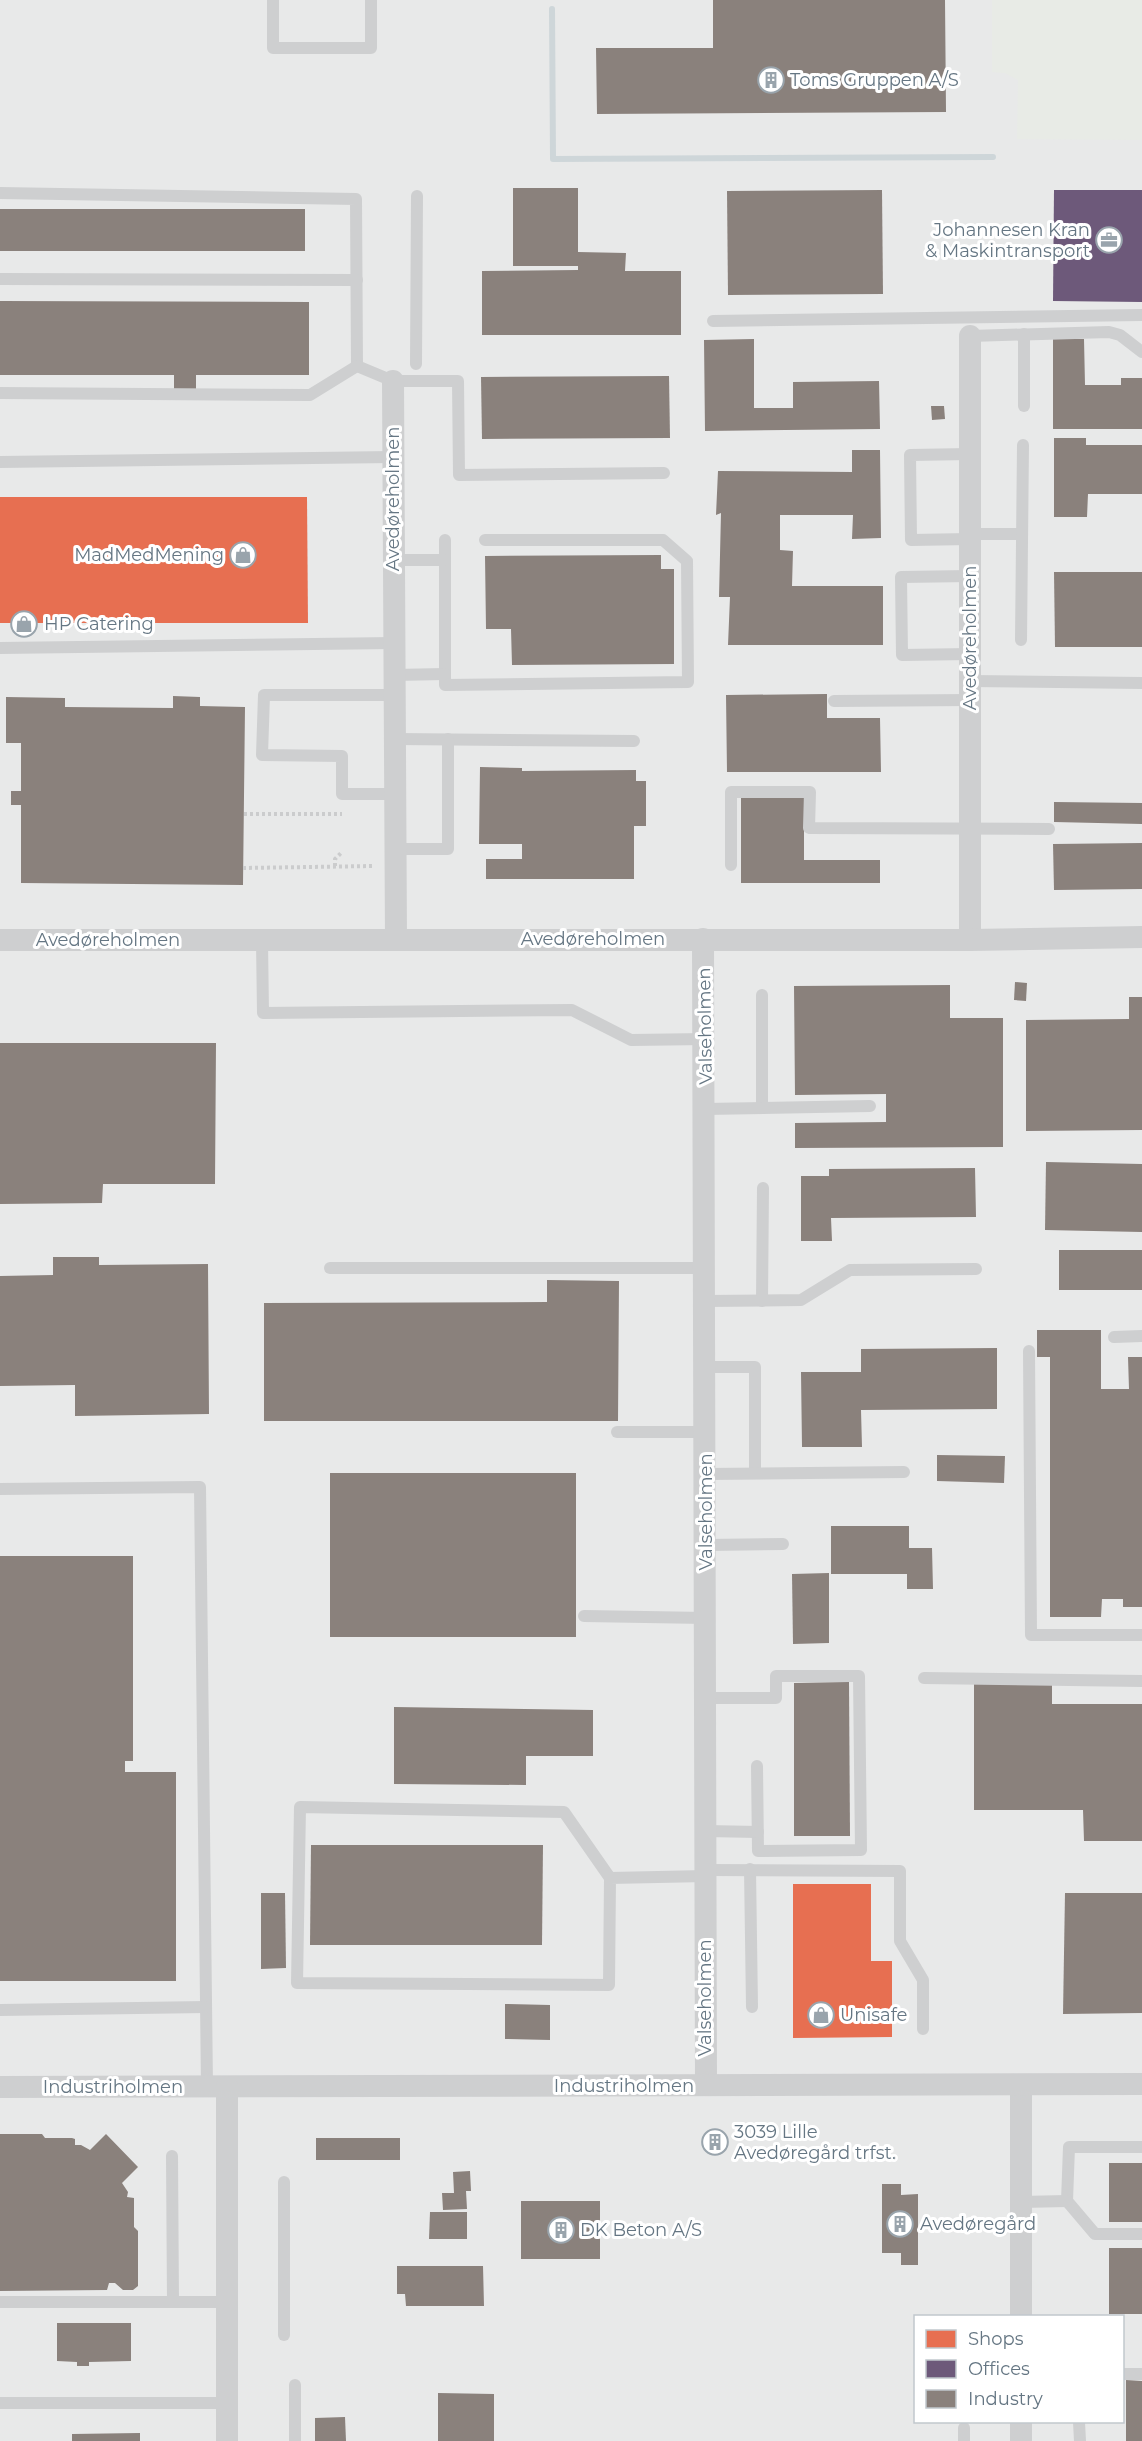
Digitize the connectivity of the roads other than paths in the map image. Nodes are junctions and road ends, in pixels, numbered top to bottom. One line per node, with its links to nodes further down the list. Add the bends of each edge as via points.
1 (273, 0): 2 (lane, via 273,48 371,48)
2 (371, 0)
3 (0, 193): 6 (lane, via 356,199)
4 (417, 196): 12 (lane)
5 (0, 279): 6 (lane)
6 (357, 280): 13 (lane)
7 (1142, 315): 9 (lane)
8 (713, 321): 9 (lane)
9 (970, 326): 10 (lane); 18 (street, Avedøreholmen)
10 (1024, 334): 11 (lane, via 1109,332 1120,335); 16 (lane)
11 (1142, 352)
12 (416, 364)
13 (357, 366): 14 (lane); 15 (lane, via 310,395)
14 (393, 381): 19 (street, Avedøreholmen); 21 (lane, via 458,381 459,475)
15 (0, 393)
16 (1024, 405)
17 (1023, 445): 22 (lane)
18 (970, 454): 23 (street, Avedøreholmen); 23 (lane, via 910,455 911,540)
19 (393, 457): 20 (lane); 26 (street, Avedøreholmen)
20 (0, 462)
21 (664, 473)
22 (1022, 534): 23 (lane); 29 (lane)
23 (970, 537): 28 (street, Avedøreholmen)
24 (445, 540): 27 (lane)
25 (485, 540): 33 (lane, via 663,540 687,561 688,682 445,684)
26 (394, 560): 27 (lane); 30 (street, Avedøreholmen)
27 (445, 560): 33 (lane)
28 (970, 576): 32 (street, Avedøreholmen); 32 (lane, via 901,577 903,655)
29 (1021, 640)
30 (394, 643): 31 (lane); 35 (street, Avedøreholmen)
31 (0, 648)
32 (970, 654): 36 (street, Avedøreholmen)
33 (445, 674): 35 (lane)
34 (1142, 683): 36 (lane)
35 (395, 685): 38 (street, Avedøreholmen); 41 (lane, via 264,695 262,755 342,756 342,794)
36 (970, 691): 37 (lane); 42 (street, Avedøreholmen)
37 (834, 701)
38 (395, 739): 39 (lane); 41 (street, Avedøreholmen)
39 (448, 739): 40 (lane); 44 (lane, via 448,849)
40 (634, 741)
41 (395, 794): 44 (street, Avedøreholmen)
42 (970, 829): 43 (lane); 45 (lane, via 809,828 810,792 732,792); 50 (street, Avedøreholmen)
43 (1049, 829)
44 (396, 857): 49 (street, Avedøreholmen)
45 (731, 865)
46 (1142, 937): 50 (street, Avedøreholmen)
47 (703, 939): 49 (street, Avedøreholmen); 50 (street, Avedøreholmen); 53 (street, Valseholmen)
48 (0, 940): 51 (street, Avedøreholmen)
49 (396, 940): 51 (street, Avedøreholmen)
50 (970, 940)
51 (262, 941): 53 (lane, via 263,1013 572,1010 632,1040)
52 (762, 995): 55 (lane)
53 (705, 1039): 56 (street, Valseholmen)
54 (870, 1106): 55 (lane)
55 (762, 1108): 56 (lane)
56 (705, 1109): 59 (street, Valseholmen)
57 (763, 1188): 62 (lane)
58 (330, 1268): 59 (lane)
59 (705, 1268): 61 (street, Valseholmen)
60 (976, 1269): 62 (lane, via 850,1270 801,1300)
61 (705, 1301): 62 (lane); 66 (street, Valseholmen)
62 (762, 1301)
63 (1142, 1336): 64 (lane)
64 (1114, 1337)
65 (1029, 1351): 77 (lane, via 1031,1635)
66 (705, 1367): 68 (street, Valseholmen); 70 (lane, via 755,1367)
67 (617, 1432): 68 (lane)
68 (706, 1432): 71 (street, Valseholmen)
69 (904, 1472): 70 (lane)
70 (755, 1473): 71 (lane)
71 (705, 1474): 74 (street, Valseholmen)
72 (0, 1489): 87 (lane, via 200,1487)
73 (783, 1544): 74 (lane)
74 (706, 1545): 76 (street, Valseholmen)
75 (584, 1616): 76 (lane)
76 (705, 1618): 80 (street, Valseholmen)
77 (1142, 1635)
78 (924, 1678): 79 (lane)
79 (1142, 1681)
80 (705, 1698): 82 (street, Valseholmen); 83 (lane, via 776,1698 776,1676 859,1676 861,1850 758,1851)
81 (757, 1766): 83 (lane)
82 (706, 1831): 83 (lane); 85 (street, Valseholmen)
83 (758, 1832)
84 (750, 1869): 85 (lane); 88 (lane); 90 (lane, via 900,1871 900,1941 923,1980)
85 (705, 1873): 86 (lane); 92 (street, Valseholmen)
86 (610, 1878): 86 (lane, via 609,1985 297,1983 300,1807 564,1812)
87 (206, 2007): 89 (lane); 95 (lane)
88 (752, 2007)
89 (0, 2010)
90 (923, 2029)
91 (1142, 2084): 93 (street, Industriholmen)
92 (706, 2085): 93 (street, Industriholmen); 95 (street, Industriholmen)
93 (1021, 2085): 100 (street)
94 (0, 2087): 95 (street, Industriholmen)
95 (217, 2087): 104 (street)
96 (1142, 2147): 99 (lane, via 1069,2147)
97 (172, 2156): 103 (lane)
98 (284, 2182): 106 (lane)
99 (1067, 2200): 100 (lane); 101 (lane, via 1095,2234)
100 (1021, 2202): 105 (street)
101 (1142, 2234)
102 (0, 2302): 103 (lane)
103 (173, 2302): 104 (lane)
104 (227, 2302): 111 (street)
105 (1021, 2315)
106 (284, 2335)
107 (1124, 2374): 108 (lane)
108 (1142, 2374)
109 (295, 2385): 115 (lane)
110 (0, 2403): 111 (lane)
111 (227, 2403): 114 (street)
112 (1021, 2423): 116 (street)
113 (1080, 2423): 117 (lane)
114 (227, 2441)
115 (295, 2441)
116 (1021, 2441)
117 (1080, 2441)

